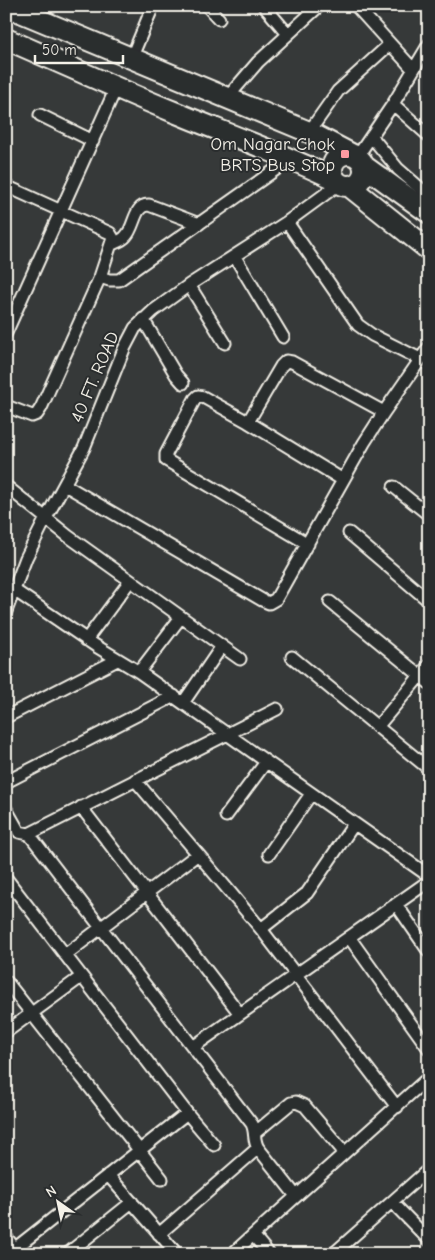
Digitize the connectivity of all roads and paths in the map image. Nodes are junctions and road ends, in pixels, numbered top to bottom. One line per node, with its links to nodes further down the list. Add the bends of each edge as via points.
1 (6, 6): 12 (highway)
2 (153, 6): 12 (street)
3 (207, 6): 7 (street)
4 (264, 6): 8 (street)
5 (319, 6): 8 (street)
6 (356, 6): 10 (street)
7 (219, 19)
8 (288, 34): 15 (street)
9 (6, 39): 14 (highway)
10 (390, 44): 13 (street); 18 (street, via 338,90)
11 (429, 44): 13 (street)
12 (131, 59): 15 (highway)
13 (413, 69): 16 (street)
14 (116, 88): 21 (street); 22 (highway)
15 (227, 98): 18 (highway)
16 (393, 104): 19 (street); 20 (street)
17 (40, 115): 21 (street)
18 (309, 132): 23 (highway)
19 (371, 136): 23 (street); 26 (street, via 398,169)
20 (429, 136)
21 (93, 141): 27 (street)
22 (292, 158): 24 (highway); 30 (street)
23 (357, 159): 24 (highway, via 364,172 360,182); 24 (highway, via 339,157 335,161 332,173); 28 (highway)
24 (341, 183): 29 (street, 40 FT. ROAD); 32 (highway)
25 (6, 186): 27 (street)
26 (429, 196)
27 (62, 211): 31 (street, via 110,233); 37 (street)
28 (429, 213)
29 (287, 222): 33 (street, 40 FT. ROAD); 41 (street, via 358,325)
30 (199, 224): 31 (street, via 144,205 127,235); 34 (street, via 119,280)
31 (112, 244): 34 (street)
32 (429, 250)
33 (235, 257): 35 (street, 40 FT. ROAD); 38 (street)
34 (100, 277): 43 (street, via 37,414 32,416)
35 (189, 285): 36 (street, 40 FT. ROAD); 39 (street)
36 (143, 319): 42 (street); 49 (street, 40 FT. ROAD, via 124,349 96,423)
37 (6, 333)
38 (284, 337)
39 (225, 343)
40 (429, 346): 41 (street)
41 (420, 359): 44 (street)
42 (183, 383)
43 (6, 406)
44 (384, 412): 45 (street, via 286,361); 48 (street)
45 (248, 422): 48 (street); 55 (street, via 198,396 166,454 166,460)
46 (429, 422): 47 (street)
47 (429, 428)
48 (343, 480): 55 (street)
49 (65, 485): 53 (street, 40 FT. ROAD); 55 (street, via 269,603 276,599)
50 (6, 486): 53 (street)
51 (394, 487): 52 (street)
52 (429, 515)
53 (46, 518): 56 (street); 57 (street, 40 FT. ROAD)
54 (349, 533): 58 (street)
55 (308, 544)
56 (130, 581): 61 (street); 62 (street)
57 (14, 590): 60 (street, 40 FT. ROAD); 62 (street)
58 (429, 601)
59 (330, 602): 69 (street)
60 (6, 611)
61 (181, 617): 63 (street); 68 (street)
62 (86, 640): 66 (street)
63 (222, 646): 65 (street); 70 (street)
64 (292, 657): 73 (street)
65 (240, 659)
66 (117, 660): 68 (street); 72 (street)
67 (429, 665): 69 (street)
68 (139, 672): 70 (street)
69 (424, 679): 73 (street)
70 (178, 699): 74 (street); 78 (street)
71 (276, 709): 74 (street)
72 (6, 718)
73 (377, 727): 76 (street)
74 (227, 734): 75 (street); 77 (street)
75 (266, 762): 79 (street); 82 (street)
76 (429, 769)
77 (135, 780): 80 (street); 85 (street)
78 (6, 782)
79 (311, 794): 83 (street); 86 (street)
80 (81, 807): 84 (street); 90 (street)
81 (6, 808): 84 (street, via 18,832)
82 (226, 816)
83 (354, 824): 87 (street); 93 (street, via 307,893)
84 (29, 834): 92 (street)
85 (198, 854): 90 (street); 93 (street)
86 (269, 854)
87 (429, 876)
88 (6, 878): 96 (street)
89 (429, 881): 91 (street)
90 (146, 893): 92 (street); 101 (street)
91 (396, 904): 94 (street); 95 (street)
92 (100, 928): 96 (street); 103 (street)
93 (261, 929): 97 (street)
94 (349, 937): 97 (street); 104 (street)
95 (429, 952)
96 (65, 955): 98 (street)
97 (296, 974): 101 (street); 106 (street)
98 (81, 976): 100 (street); 107 (street)
99 (6, 981): 100 (street)
100 (31, 1014): 102 (street); 111 (street)
101 (240, 1014): 103 (street)
102 (6, 1032)
103 (193, 1048): 108 (street)
104 (429, 1049)
105 (429, 1077): 106 (street)
106 (396, 1107): 112 (street)
107 (187, 1112): 109 (street); 111 (street)
108 (256, 1132): 110 (street); 112 (street, via 296,1102 305,1106)
109 (214, 1146)
110 (258, 1148): 116 (street); 119 (street)
111 (139, 1151): 114 (street); 115 (street)
112 (344, 1152): 116 (street)
113 (429, 1169): 118 (street)
114 (108, 1175): 117 (street); 124 (street)
115 (162, 1178)
116 (296, 1196): 120 (street)
117 (132, 1202): 119 (street); 125 (street)
118 (392, 1202): 122 (street); 129 (street)
119 (159, 1234): 123 (street)
120 (253, 1235): 127 (street); 128 (street)
121 (6, 1237): 124 (street)
122 (429, 1240)
123 (174, 1250): 126 (street)
124 (14, 1252)
125 (67, 1254)
126 (161, 1254)
127 (232, 1254)
128 (269, 1254)
129 (333, 1254)

